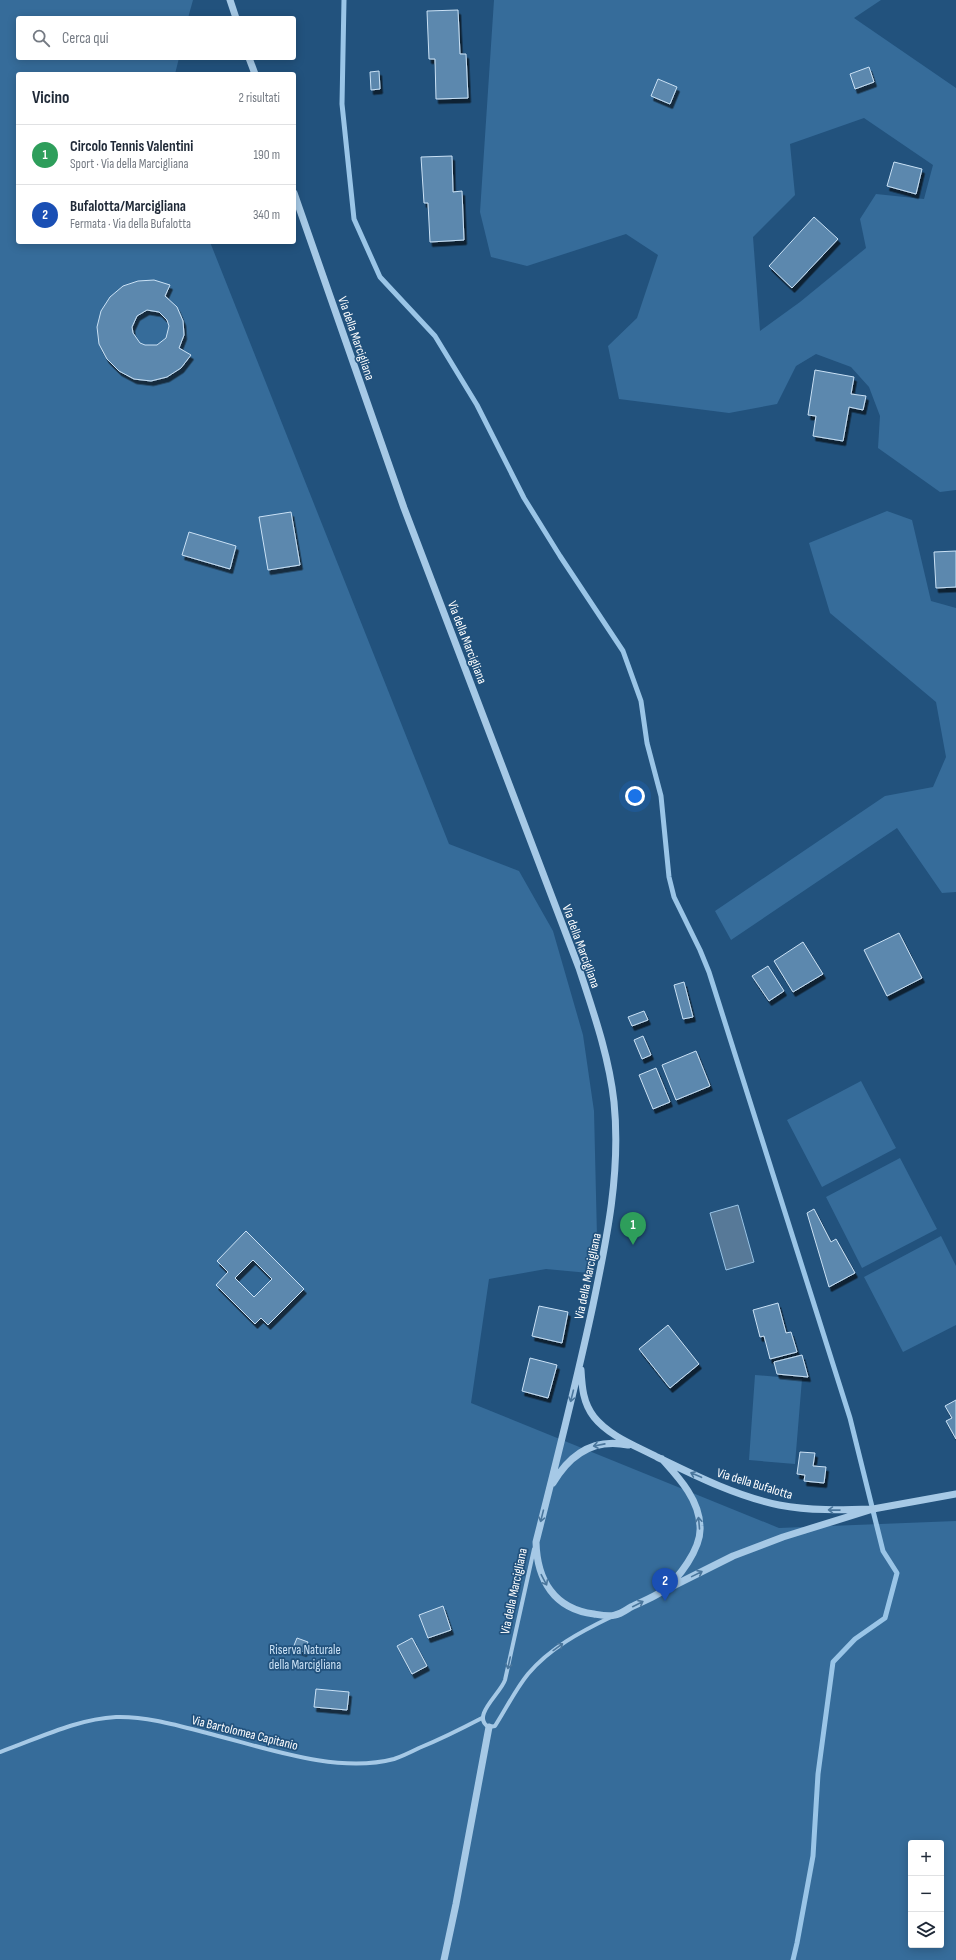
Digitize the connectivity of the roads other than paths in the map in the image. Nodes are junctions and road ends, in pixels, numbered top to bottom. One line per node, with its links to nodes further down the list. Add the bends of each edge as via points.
1 (230, 0): 2 (street)
2 (235, 16)
3 (250, 60): 4 (street)
4 (254, 72)
5 (296, 199): 6 (street, Via della Marcigliana, via 404,508 579,968 608,1071 616,1129 614,1191 606,1247)
6 (582, 1358): 7 (street, via 582,1386 589,1410 609,1431); 9 (street, Via della Marcigliana, one-way to 9)
7 (637, 1447): 8 (street, Via della Bufalotta); 9 (street, one-way to 9, via 617,1443 591,1446 565,1465)
8 (662, 1459): 11 (street, Via della Bufalotta, one-way to 8, via 824,1510 778,1505 730,1489); 13 (street, one-way to 8, via 690,1559 696,1548 700,1528 695,1506 687,1489)
9 (549, 1490): 12 (street, Via della Marcigliana, one-way to 12)
10 (956, 1494): 11 (street, Via della Bufalotta)
11 (873, 1509): 13 (street, Via della Bufalotta, one-way to 11, via 734,1556 783,1537)
12 (536, 1542): 14 (street, one-way to 14, via 540,1572 551,1592 559,1600 582,1613); 15 (street, Via della Marcigliana, one-way to 15, via 506,1680)
13 (662, 1592): 14 (street, Via della Bufalotta, one-way to 13)
14 (615, 1615): 16 (street, one-way to 14, via 495,1726 528,1674 548,1654 580,1632)
15 (482, 1718): 16 (street, via 484,1724); 17 (street, Via Bartolomea Capitanio, via 395,1759 370,1763 343,1764 295,1755 184,1727 142,1719 116,1718 81,1723)
16 (489, 1727): 18 (street)
17 (0, 1752)
18 (444, 1960)

